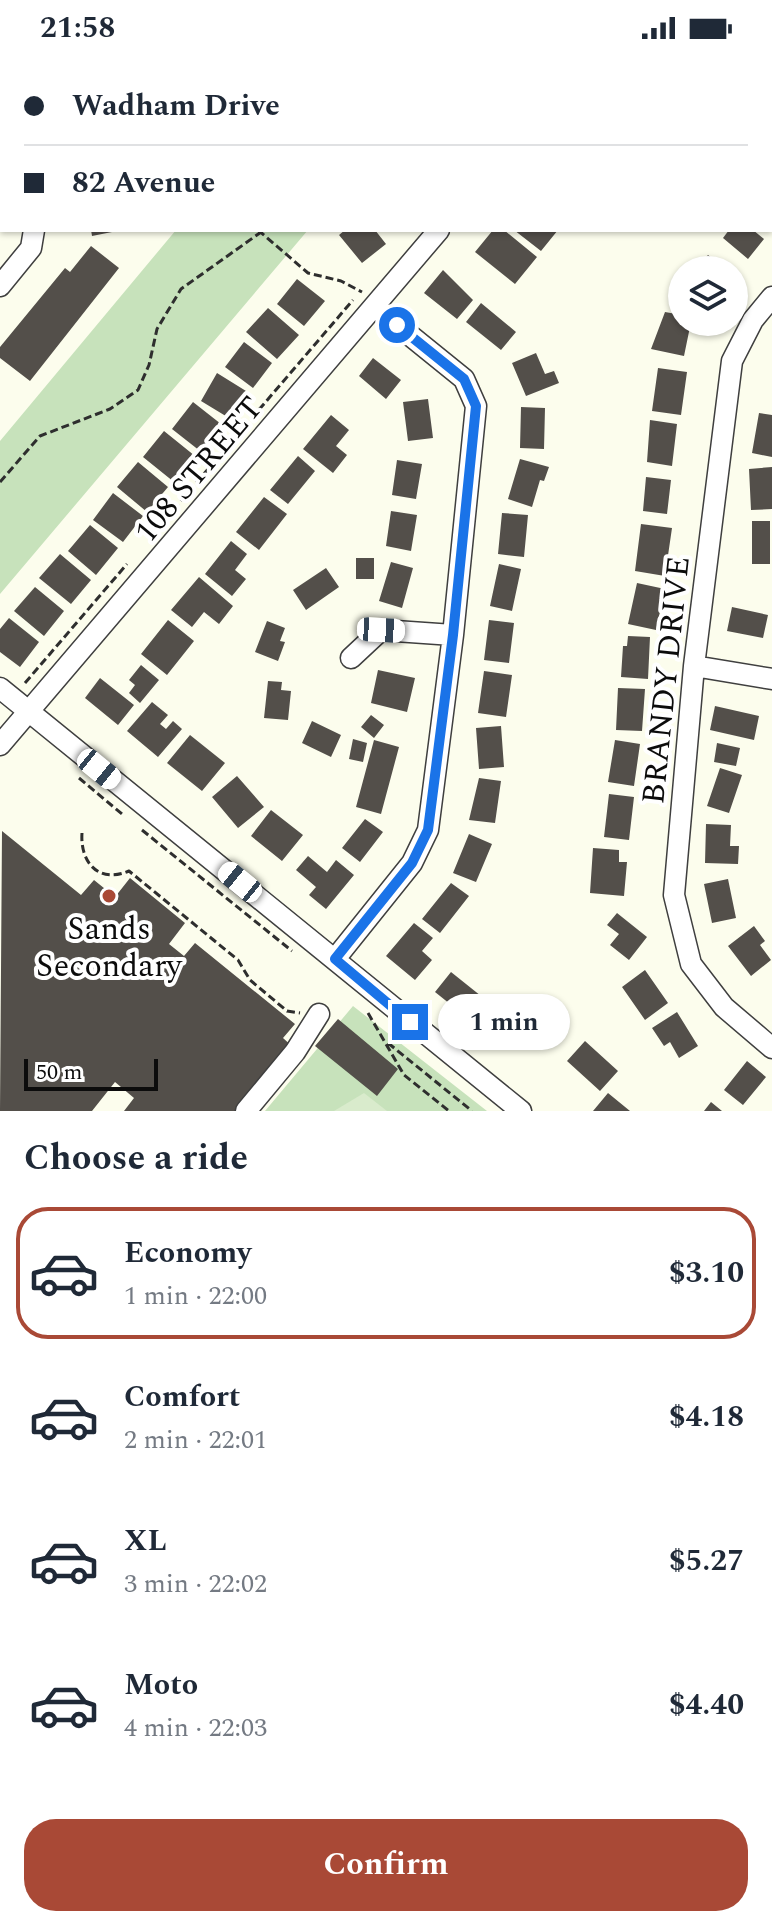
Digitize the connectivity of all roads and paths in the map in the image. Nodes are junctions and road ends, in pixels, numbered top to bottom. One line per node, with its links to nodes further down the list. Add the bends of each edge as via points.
1 (34, 232): 5 (street, via 31,248)
2 (259, 232): 9 (path, via 181,289 157,329 138,390 110,409 40,436)
3 (264, 232): 8 (path, via 308,273 341,281)
4 (437, 232): 8 (street, 108 STREET)
5 (0, 286)
6 (369, 286): 8 (path)
7 (772, 297): 14 (street, BRANDY DRIVE, via 732,361)
8 (368, 298): 10 (path, via 342,309); 12 (street, via 464,379 473,393 476,406); 18 (street, 108 STREET)
9 (0, 482)
10 (173, 510)
11 (134, 557): 16 (path)
12 (453, 635): 13 (street, via 381,630); 21 (street, via 428,830 412,863)
13 (351, 658)
14 (694, 666): 15 (street); 25 (street, BRANDY DRIVE, via 674,895 691,964 724,1007)
15 (772, 679)
16 (23, 685)
17 (0, 688): 18 (street)
18 (30, 713): 19 (street, 108 STREET); 21 (street)
19 (0, 745)
20 (82, 833): 23 (path, via 84,858 91,869 110,875 129,871 238,960 250,980 287,1011)
21 (335, 959): 29 (street)
22 (361, 1001): 24 (path)
23 (312, 1018): 26 (street, via 295,1052)
24 (384, 1040): 27 (path, via 404,1075); 28 (path)
25 (772, 1048)
26 (246, 1111)
27 (449, 1111)
28 (472, 1111)
29 (521, 1111)

